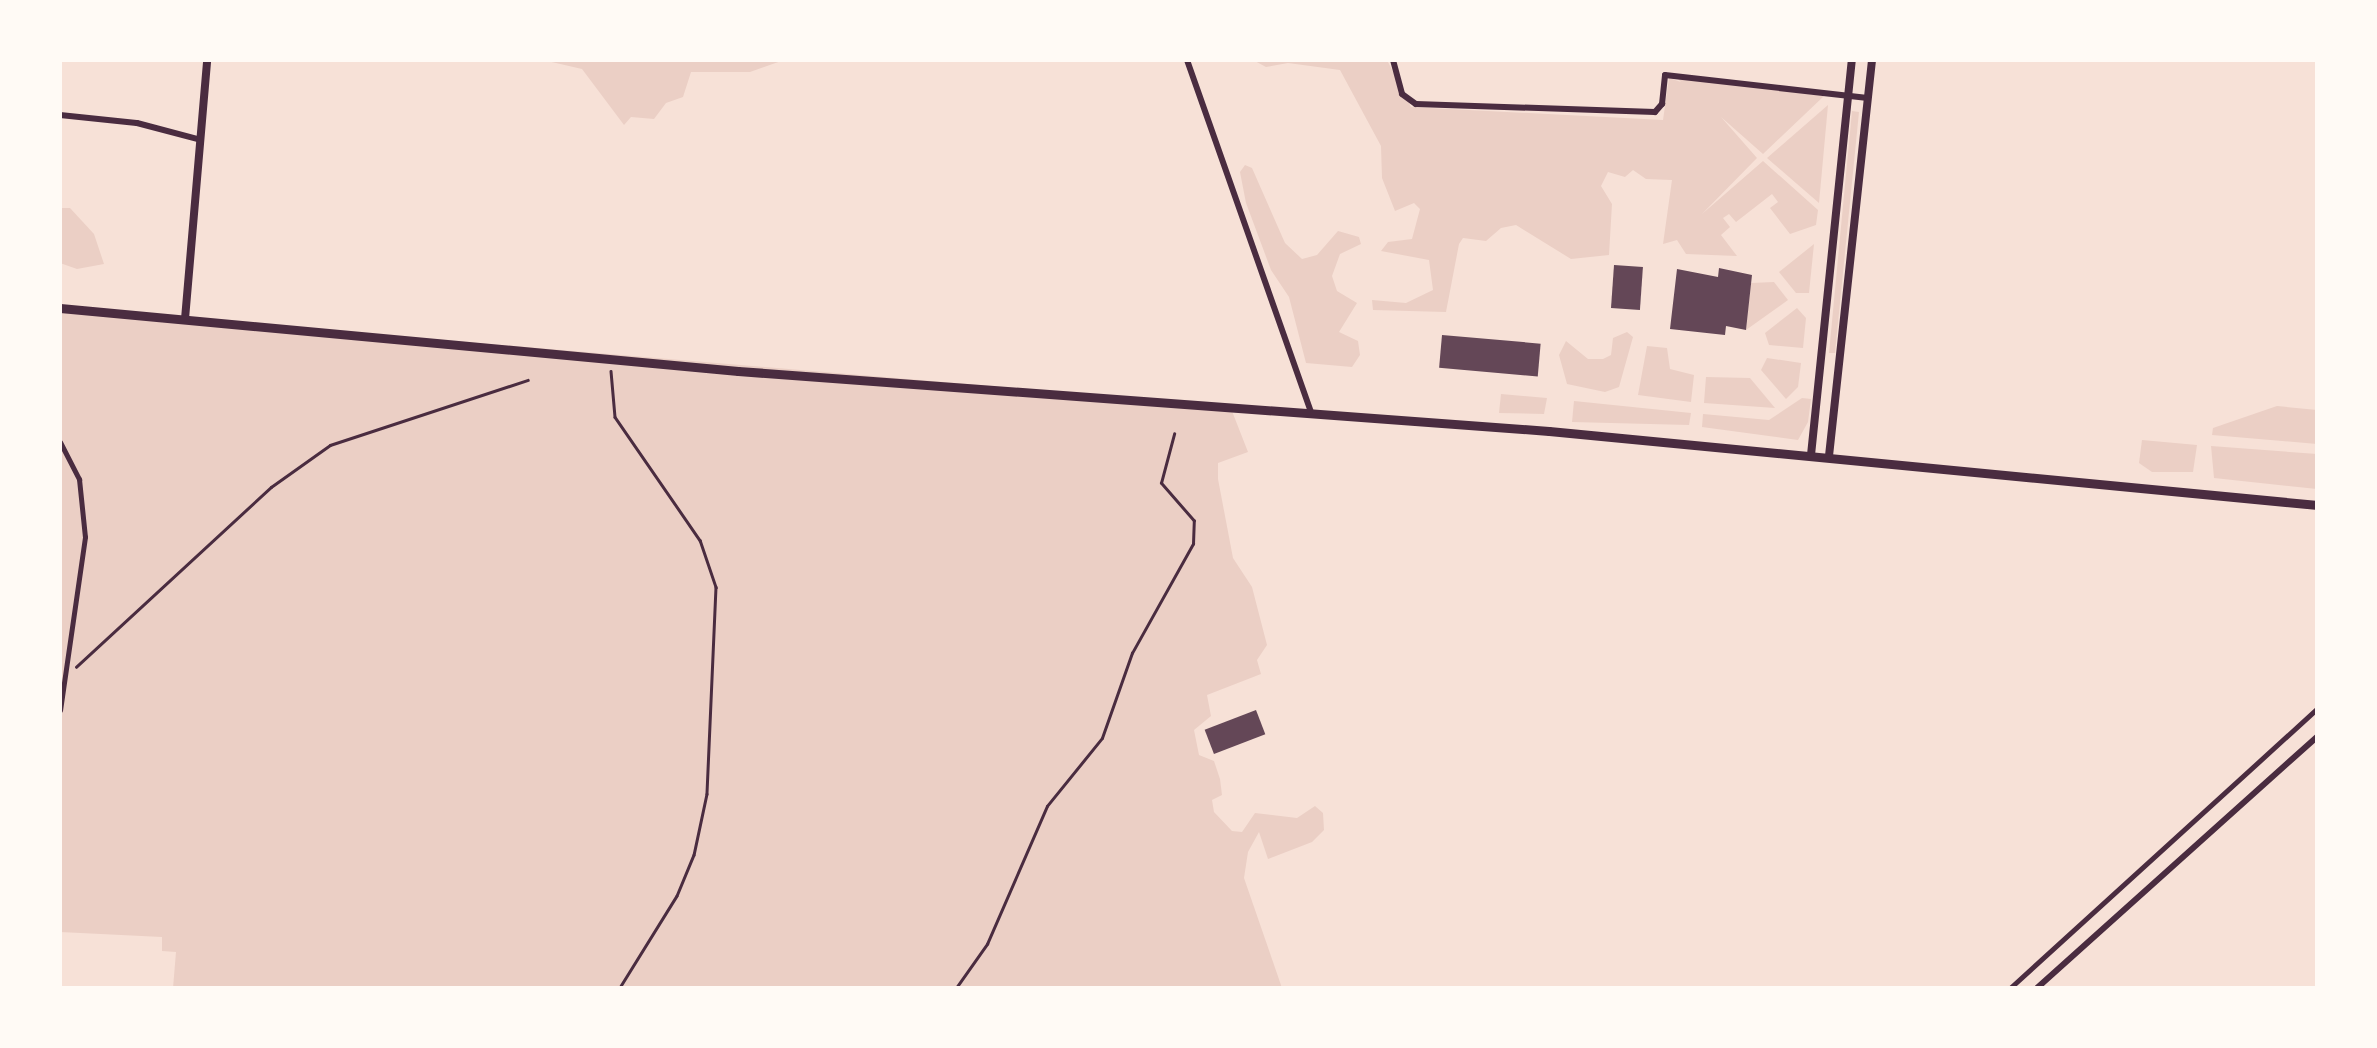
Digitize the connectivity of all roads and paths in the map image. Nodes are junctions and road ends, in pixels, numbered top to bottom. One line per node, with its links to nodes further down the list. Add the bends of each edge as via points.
1 (207, 60): 9 (street)
2 (1187, 60): 14 (street)
3 (1394, 60): 6 (street, via 1402,94 1416,104 1655,112 1665,75)
4 (1852, 60): 6 (street)
5 (1872, 60): 7 (street)
6 (1847, 95): 7 (street); 17 (street)
7 (1868, 98): 18 (street)
8 (60, 115): 9 (street, via 136,123)
9 (200, 140): 11 (street)
10 (60, 308): 11 (main road)
11 (185, 319): 14 (main road, via 738,371)
12 (611, 370): 24 (path, via 614,417 700,540 716,587 708,781 694,855 677,896)
13 (528, 380): 20 (path, via 330,445 272,487)
14 (1310, 412): 17 (main road)
15 (1174, 434): 25 (path, via 1161,482 1194,521 1192,544 1132,653 1102,738 1047,806 987,944)
16 (60, 442): 20 (street, via 76,468 85,524)
17 (1811, 455): 18 (main road)
18 (1830, 456): 19 (main road)
19 (2317, 505)
20 (65, 679): 22 (street)
21 (2317, 709): 26 (street)
22 (60, 710)
23 (2317, 737): 27 (street)
24 (620, 988)
25 (956, 988)
26 (2010, 988)
27 (2037, 988)

